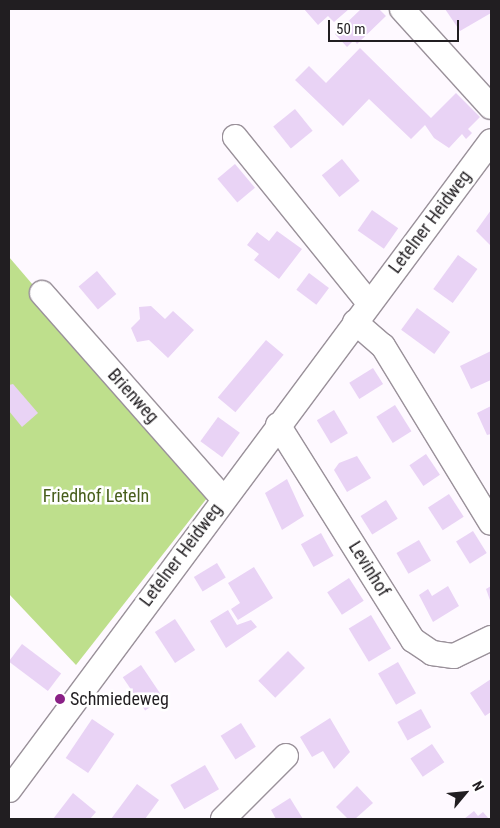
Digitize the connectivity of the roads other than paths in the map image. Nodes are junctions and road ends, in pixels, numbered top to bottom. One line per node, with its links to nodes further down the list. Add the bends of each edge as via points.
1 (406, 10): 2 (street)
2 (491, 107)
3 (235, 137): 6 (street)
4 (489, 149): 6 (street, Letelner Heidweg)
5 (42, 293): 9 (street, Brienweg)
6 (369, 303): 7 (street, Letelner Heidweg)
7 (355, 322): 8 (street, Letelner Heidweg); 10 (street, via 383,346)
8 (278, 425): 9 (street, Letelner Heidweg); 11 (street, Levinhof, via 413,640 432,653 454,656)
9 (223, 498): 13 (street, Letelner Heidweg)
10 (491, 523)
11 (491, 638)
12 (286, 756): 14 (street)
13 (9, 790)
14 (223, 819)

